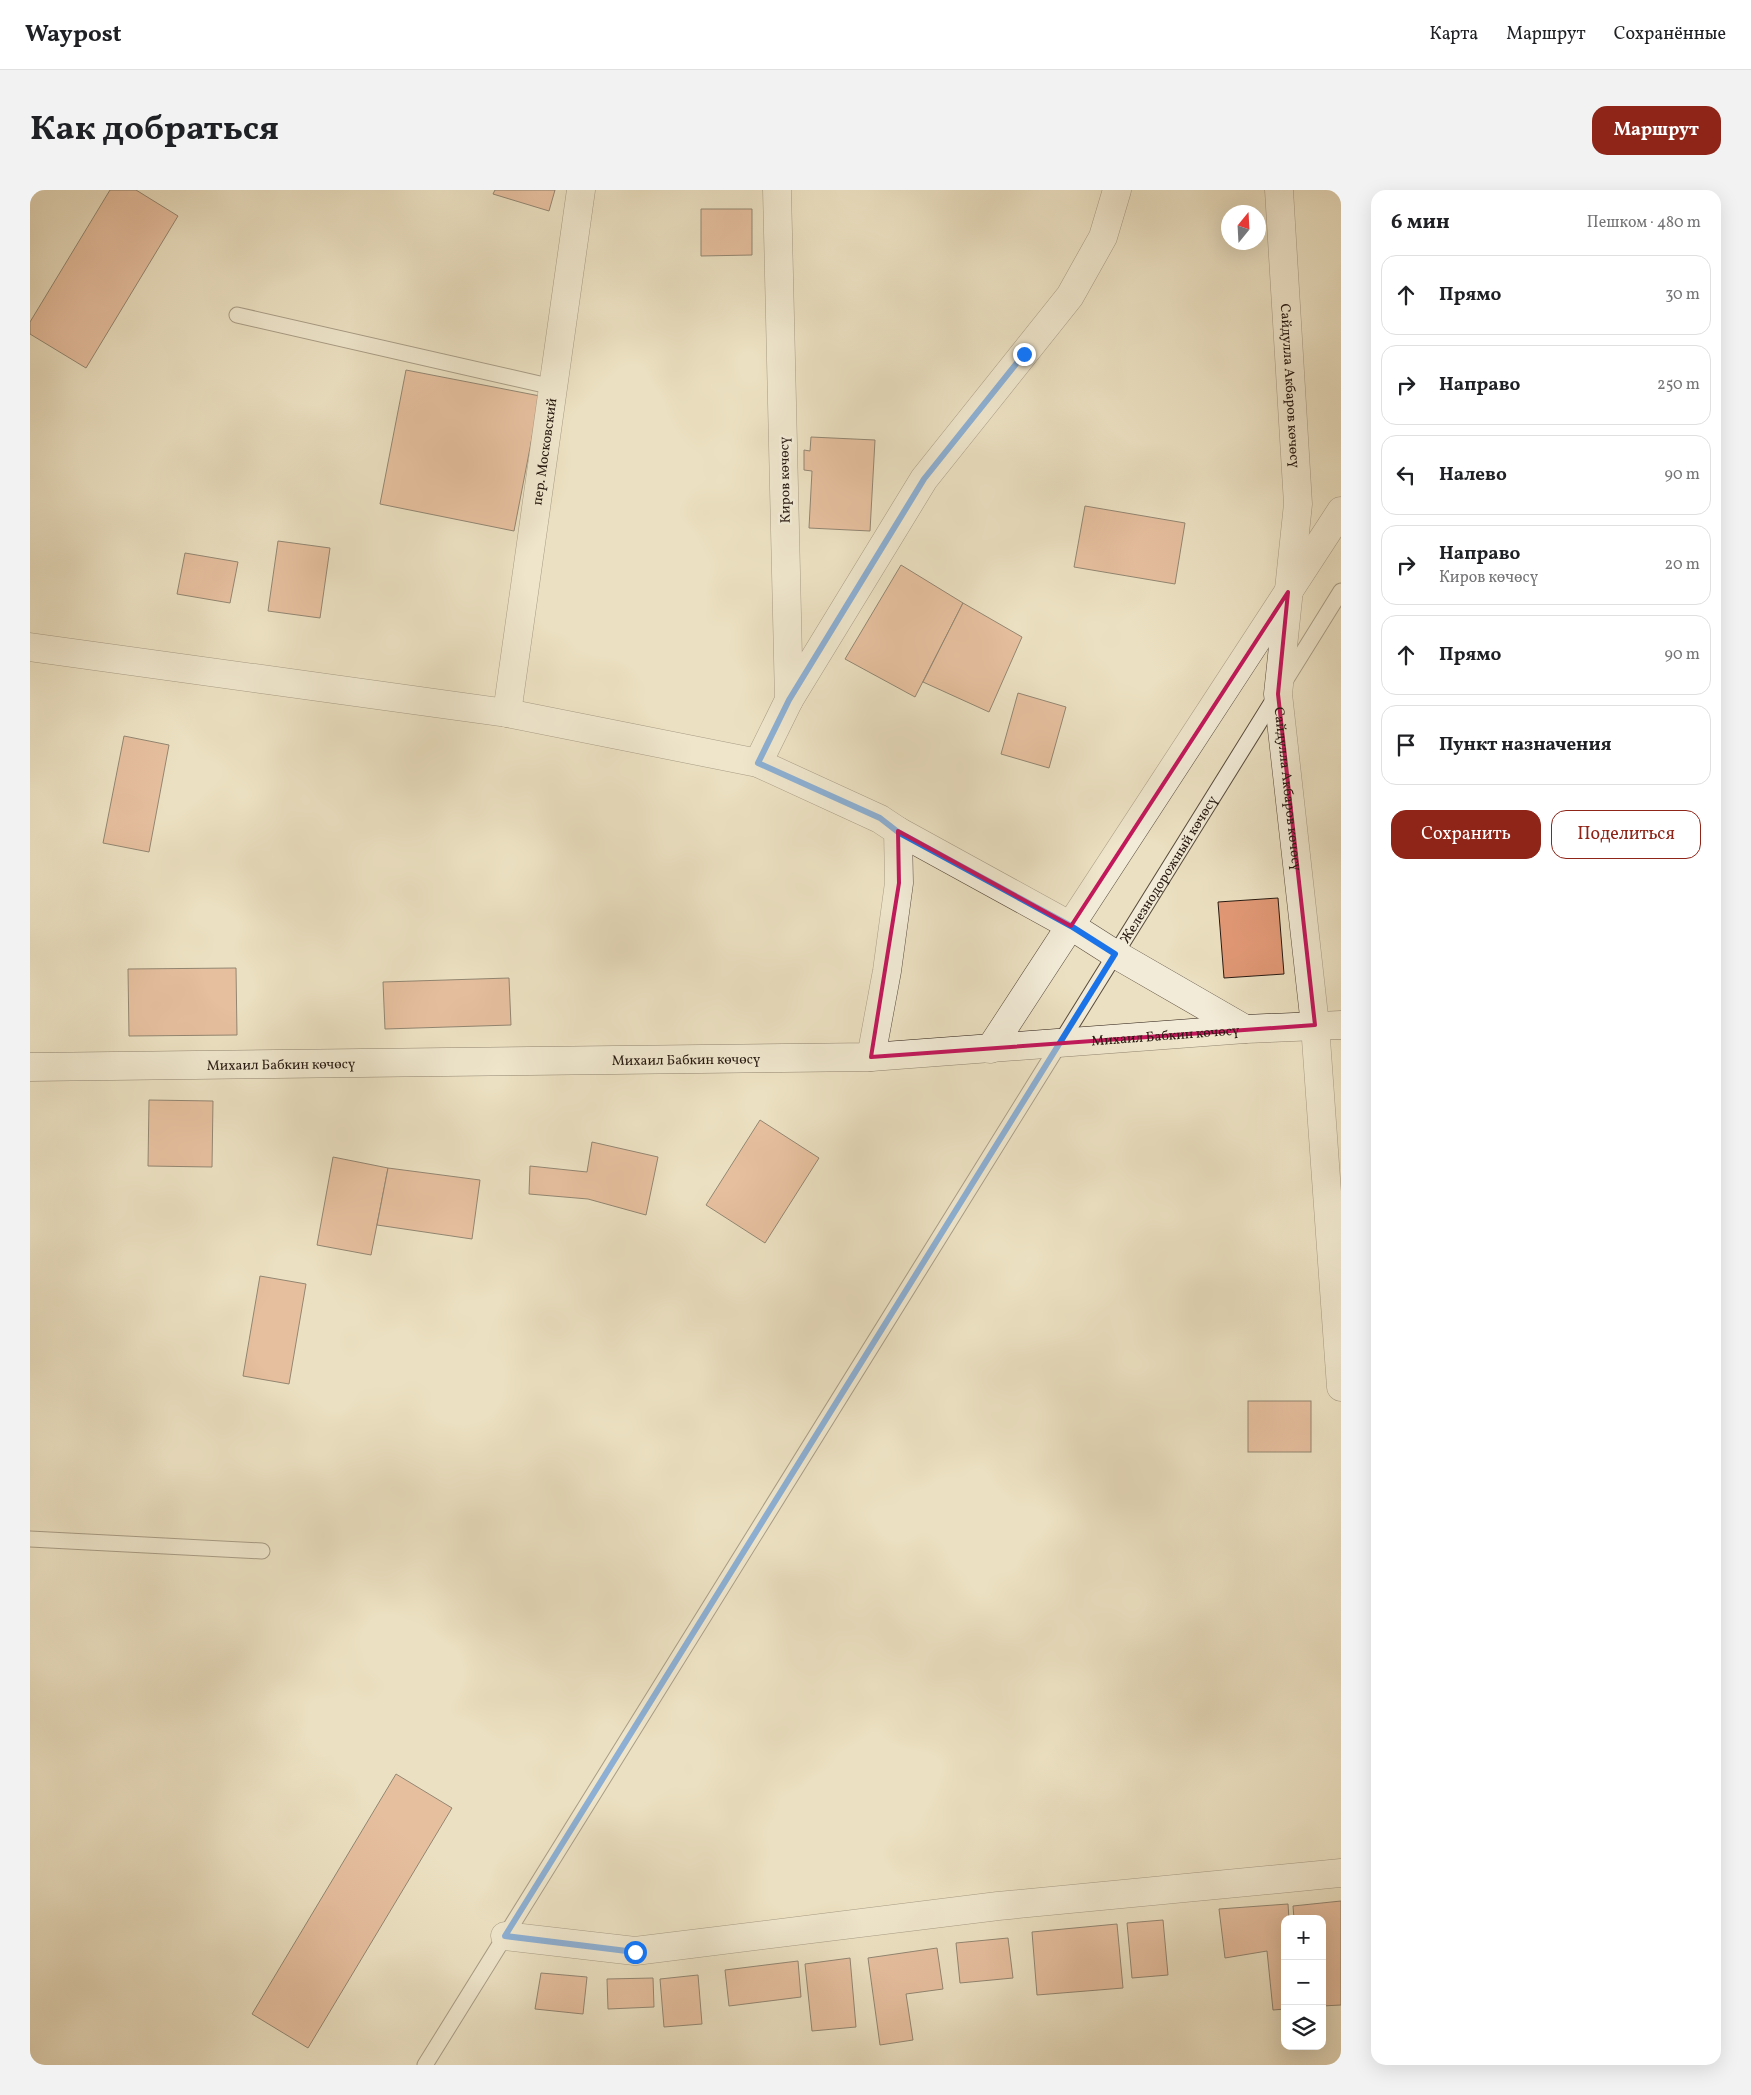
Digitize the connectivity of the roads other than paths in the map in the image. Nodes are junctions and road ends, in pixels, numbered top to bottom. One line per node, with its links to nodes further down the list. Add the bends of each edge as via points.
1 (581, 190): 6 (street, пер. Московский)
2 (777, 190): 12 (street, Киров көчөсү)
3 (1116, 190): 12 (street, via 1104,237 1070,296 924,479)
4 (1279, 190): 9 (street, Сайдулла Акбаров көчөсү, via 1298,504)
5 (237, 315): 6 (lane)
6 (553, 387): 13 (street, пер. Московский)
7 (1341, 511): 9 (street)
8 (1341, 591): 11 (lane, Железнодорожный көчөсү)
9 (1288, 592): 11 (street, Сайдулла Акбаров көчөсү); 16 (street)
10 (30, 647): 13 (street)
11 (1278, 694): 17 (lane, Железнодорожный көчөсү); 18 (street, Сайдулла Акбаров көчөсү)
12 (789, 700): 14 (street, Киров көчөсү)
13 (507, 713): 14 (street)
14 (758, 763): 15 (street, via 880,818)
15 (898, 832): 16 (street); 22 (street, via 899,883)
16 (1071, 926): 17 (street); 21 (street)
17 (1115, 954): 19 (street); 20 (lane, Железнодорожный көчөсү)
18 (1328, 1025): 19 (street, Михаил Бабкин көчөсү); 24 (street, Сайдулла Акбаров көчөсү)
19 (1245, 1029): 20 (street, Михаил Бабкин көчөсү)
20 (1060, 1042): 21 (street, Михаил Бабкин көчөсү); 28 (lane, Железнодорожный көчөсү)
21 (990, 1049): 22 (street, Михаил Бабкин көчөсү)
22 (871, 1057): 23 (street, Михаил Бабкин көчөсү)
23 (30, 1067)
24 (1341, 1388)
25 (30, 1539): 26 (lane)
26 (262, 1551)
27 (1341, 1873): 28 (street, via 998,1906 635,1952)
28 (505, 1936): 29 (lane, Железнодорожный көчөсү)
29 (425, 2065)

